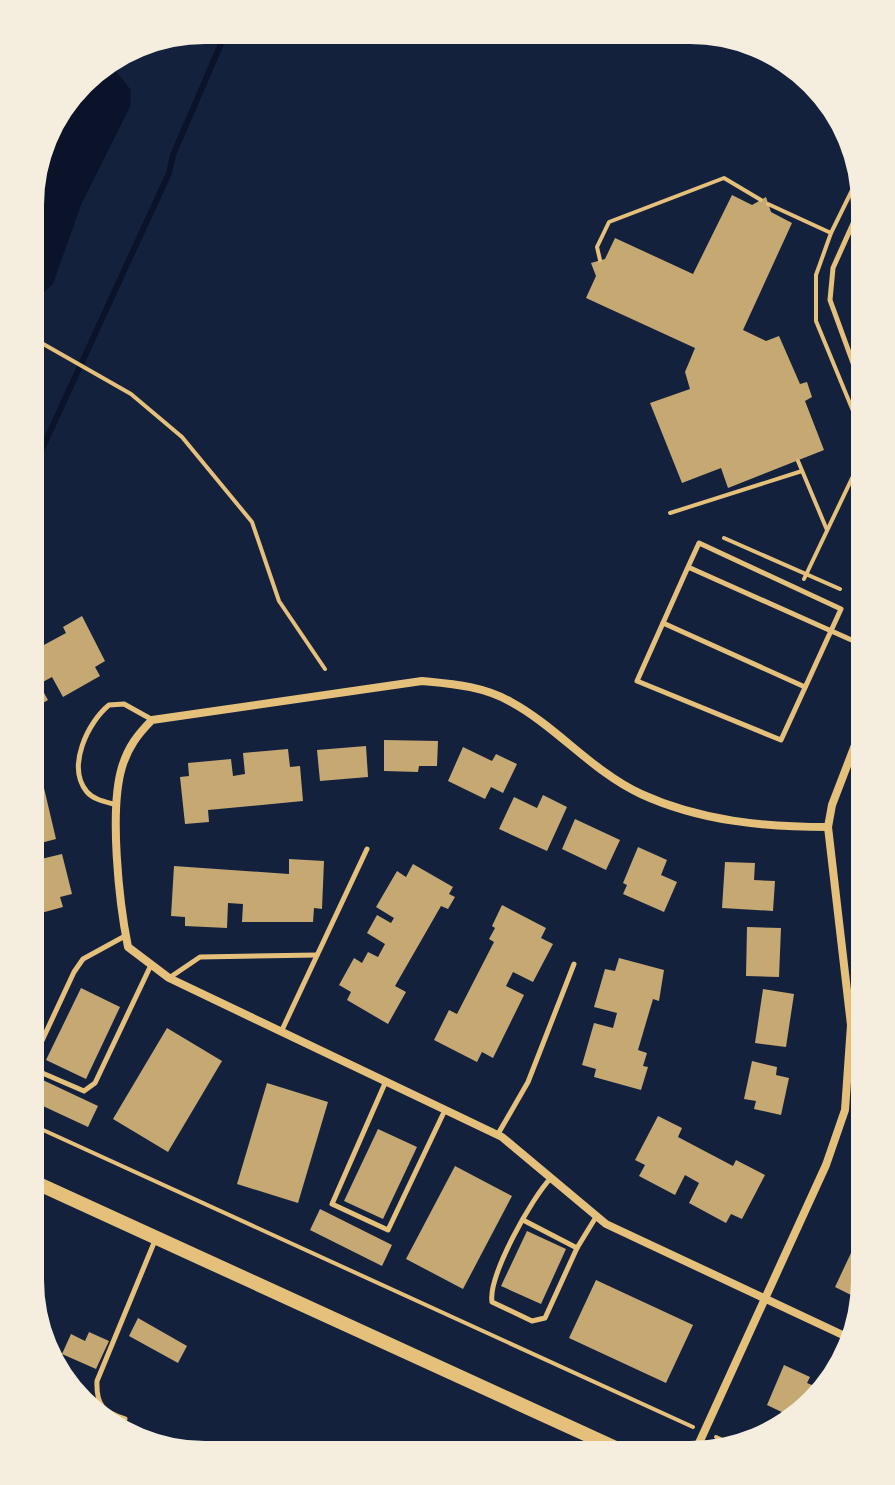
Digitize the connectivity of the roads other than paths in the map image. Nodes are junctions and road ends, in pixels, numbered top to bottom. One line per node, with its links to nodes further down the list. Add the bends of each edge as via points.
1 (851, 228): 2 (lane, via 833,268 830,300)
2 (851, 358)
3 (688, 567): 4 (lane); 5 (lane); 5 (lane, via 699,543 841,609)
4 (663, 623): 7 (lane); 7 (lane, via 637,681 781,740)
5 (831, 630): 6 (lane); 7 (lane)
6 (851, 639)
7 (805, 687)
8 (152, 720): 10 (street, via 129,748); 10 (lane, via 116,703 101,711 86,736 80,752 81,782 94,798); 11 (street, via 422,681 467,685 511,702 640,794 750,825)
9 (851, 755): 11 (street)
10 (118, 805): 13 (street)
11 (828, 827): 30 (street, via 851,1025 845,1110 826,1165)
12 (367, 849): 14 (lane)
13 (126, 936): 15 (street, via 128,947); 19 (lane, via 83,959)
14 (317, 955): 17 (lane, via 200,957); 18 (lane)
15 (151, 964): 17 (street); 20 (lane, via 95,1083 84,1091)
16 (574, 964): 23 (lane, via 528,1082)
17 (169, 978): 18 (street)
18 (282, 1030): 21 (street)
19 (44, 1036)
20 (44, 1074)
21 (386, 1081): 22 (street); 22 (lane, via 332,1204 388,1230)
22 (445, 1109): 23 (street)
23 (497, 1135): 24 (street)
24 (551, 1178): 26 (street); 27 (lane)
25 (44, 1186): 28 (main road)
26 (596, 1217): 29 (lane); 30 (street)
27 (523, 1220): 29 (lane); 29 (lane, via 492,1290 492,1302 532,1321 545,1318)
28 (156, 1237): 32 (lane, via 97,1381); 33 (main road)
29 (577, 1248)
30 (763, 1299): 31 (street); 34 (street)
31 (841, 1334)
32 (97, 1399)
33 (600, 1441)
34 (700, 1441)

